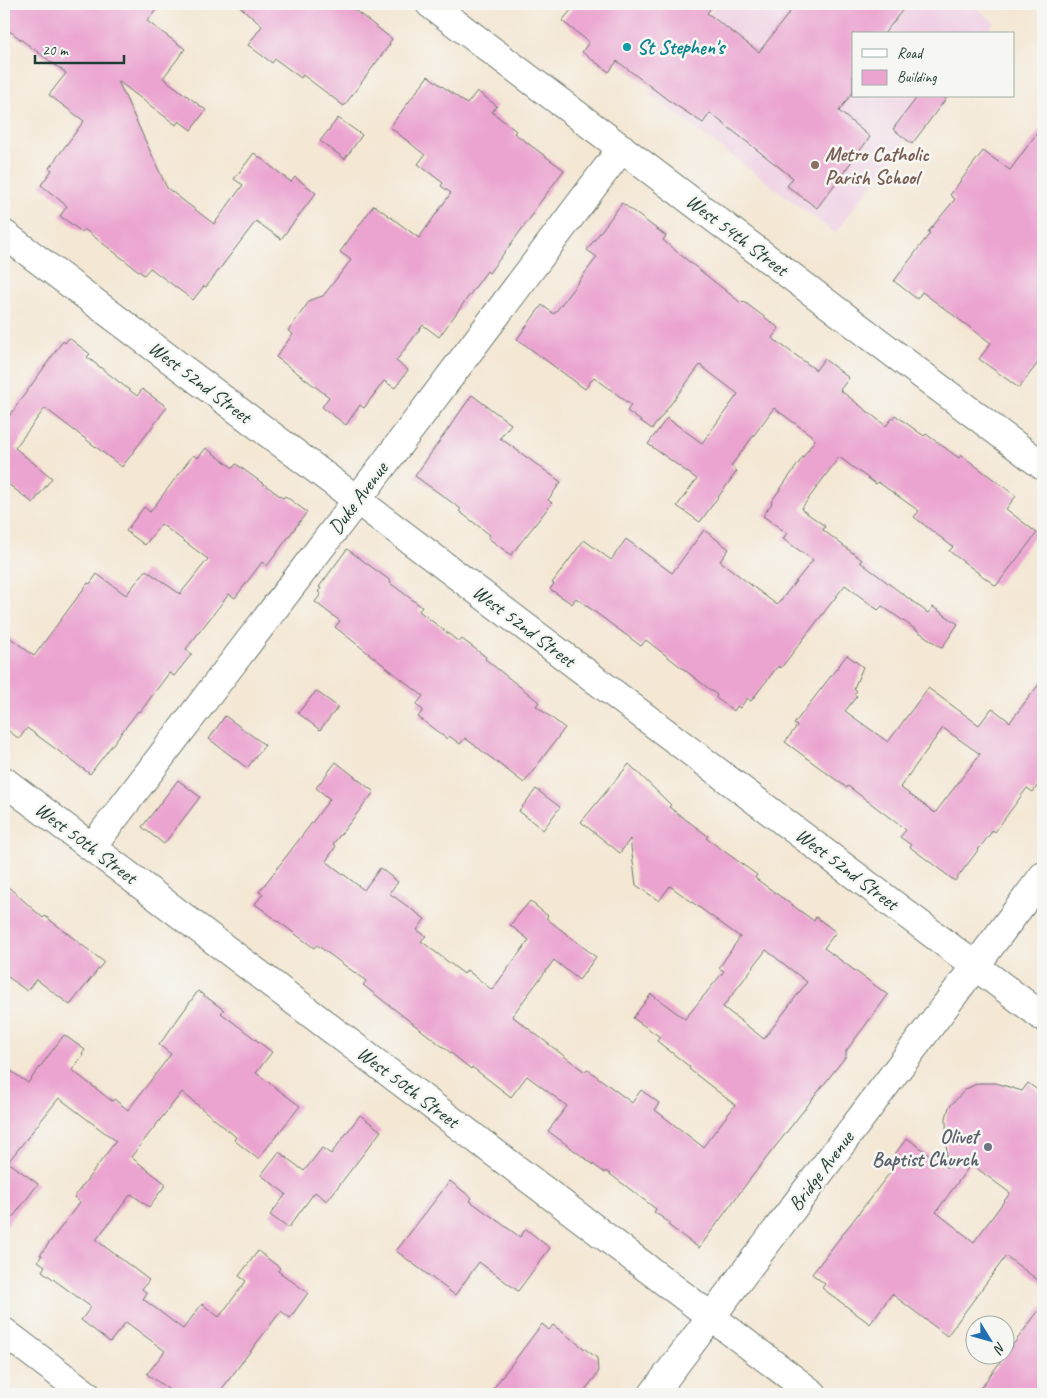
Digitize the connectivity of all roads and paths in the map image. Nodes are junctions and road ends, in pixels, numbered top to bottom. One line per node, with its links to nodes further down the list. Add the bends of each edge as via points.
1 (430, 4): 2 (street, West 54th Street)
2 (622, 148): 4 (street, West 54th Street); 5 (street, Duke Avenue)
3 (4, 234): 5 (street, West 52nd Street)
4 (1043, 466)
5 (357, 500): 7 (street, Duke Avenue); 9 (street, West 52nd Street)
6 (4, 781): 7 (street, West 50th Street)
7 (92, 847): 11 (street, West 50th Street)
8 (1043, 876): 9 (street, Bridge Avenue)
9 (976, 966): 10 (street, West 52nd Street); 11 (street, Bridge Avenue)
10 (1043, 1017)
11 (711, 1317): 14 (street, Bridge Avenue); 15 (street, West 50th Street)
12 (4, 1332): 13 (street)
13 (86, 1394)
14 (653, 1394)
15 (813, 1394)

